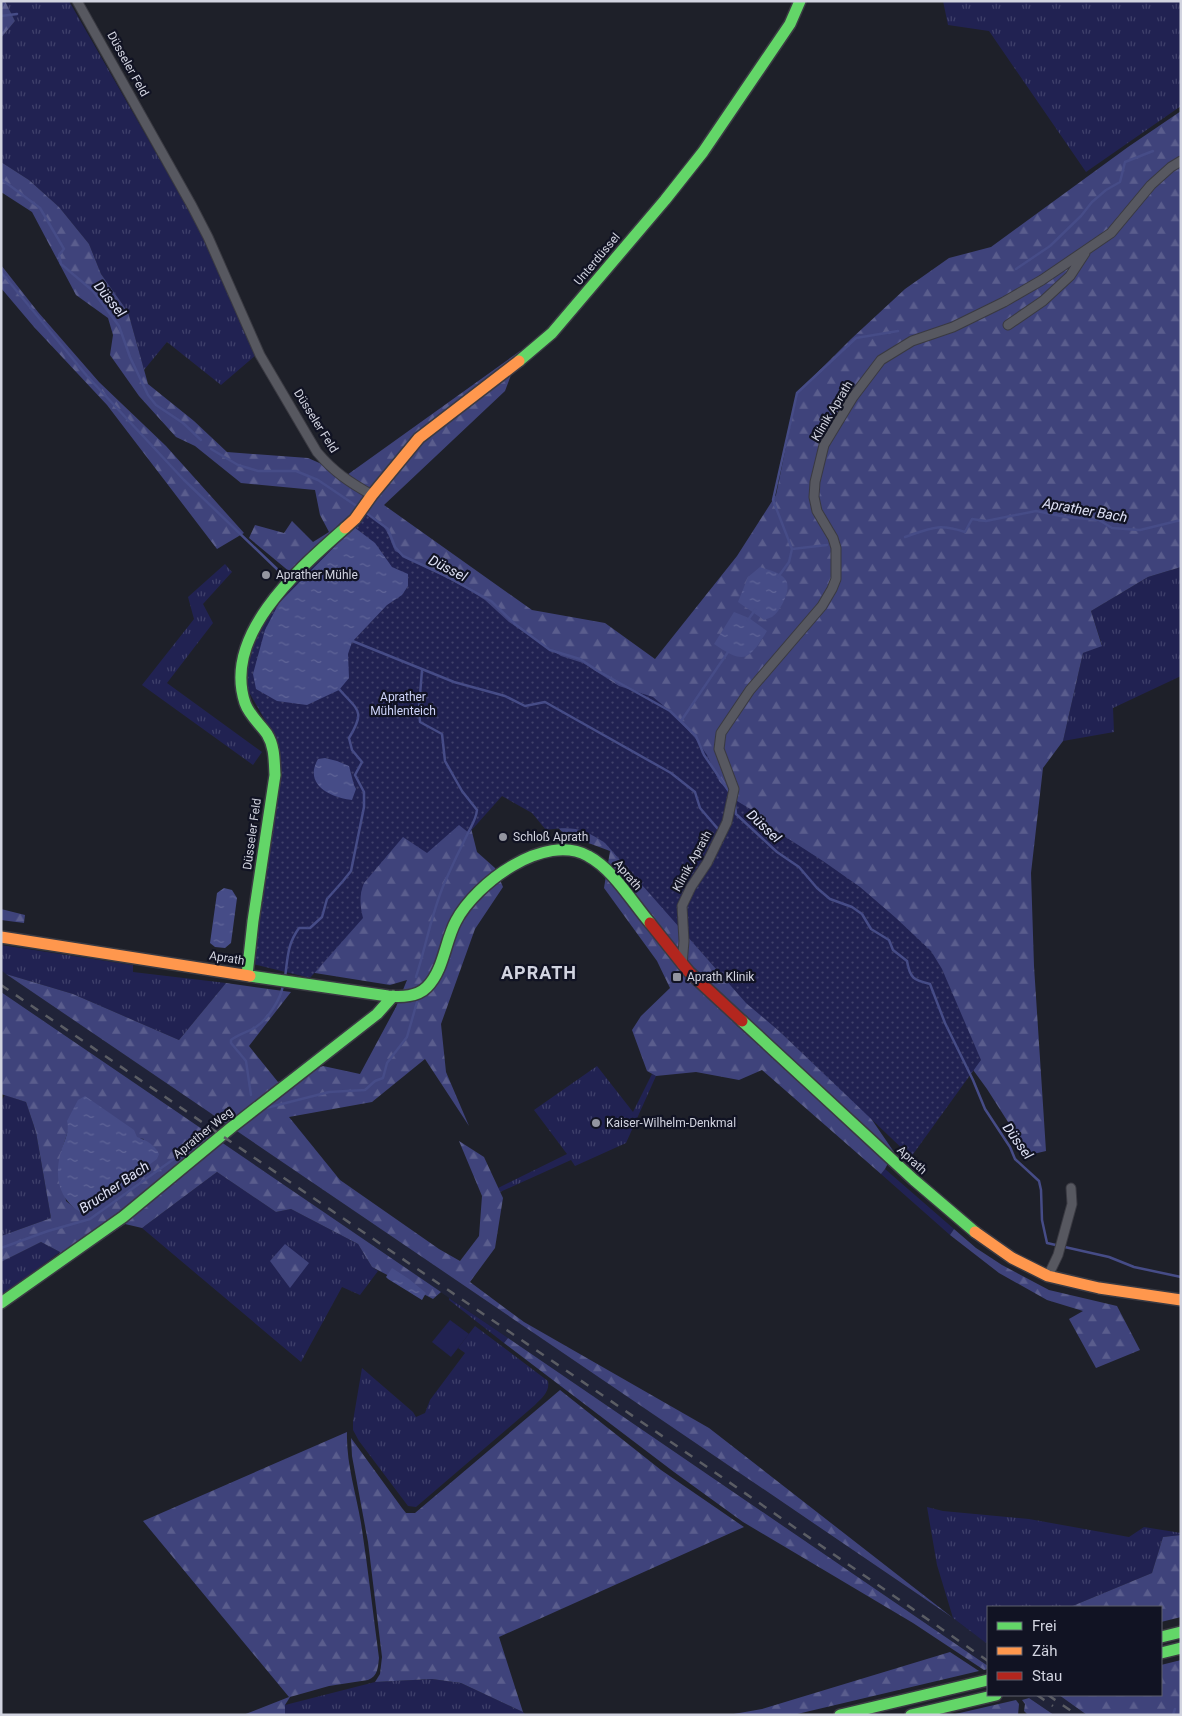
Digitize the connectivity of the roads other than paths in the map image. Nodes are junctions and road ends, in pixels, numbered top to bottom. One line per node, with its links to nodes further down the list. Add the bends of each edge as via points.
1 (76, 1): 6 (street, Düsseler Feld, via 192,206 260,355 317,452 328,466)
2 (800, 1): 6 (main road, Unterdüssel, via 790,24 703,152 552,333 530,354 419,438)
3 (1181, 161): 4 (street, Klinik Aprath, via 1151,185 1111,234)
4 (1087, 250): 5 (street, via 1076,270 1043,302); 8 (street, Klinik Aprath, via 1004,302 953,327 912,342 881,360 853,397 824,446 814,498 836,548 836,579 822,606 750,690 723,728 719,749 734,789 727,822 682,906)
5 (1008, 325)
6 (370, 498): 9 (main road, Düsseler Feld, via 355,519 298,570 277,595 255,629 240,671 246,706 268,736 274,752 275,774)
7 (1, 937): 9 (main road, Aprath)
8 (682, 965): 10 (main road, Aprath, via 605,868 591,857 566,849 548,851 527,859 482,889 456,920 437,972 427,987 411,995); 12 (main road, Aprath, via 947,1210 1012,1258)
9 (247, 975): 10 (main road, Aprath)
10 (393, 996): 14 (main road, Aprather Weg, via 377,1014 122,1217)
11 (1071, 1188): 12 (street, via 1072,1204 1064,1238)
12 (1048, 1276): 13 (main road, Aprath, via 1099,1288)
13 (1181, 1300)
14 (1, 1304)
15 (1181, 1632): 16 (main road)
16 (1162, 1637)
17 (1181, 1648): 18 (main road)
18 (1162, 1653)
19 (987, 1680): 21 (main road)
20 (990, 1696): 22 (main road)
21 (840, 1715)
22 (911, 1715)

